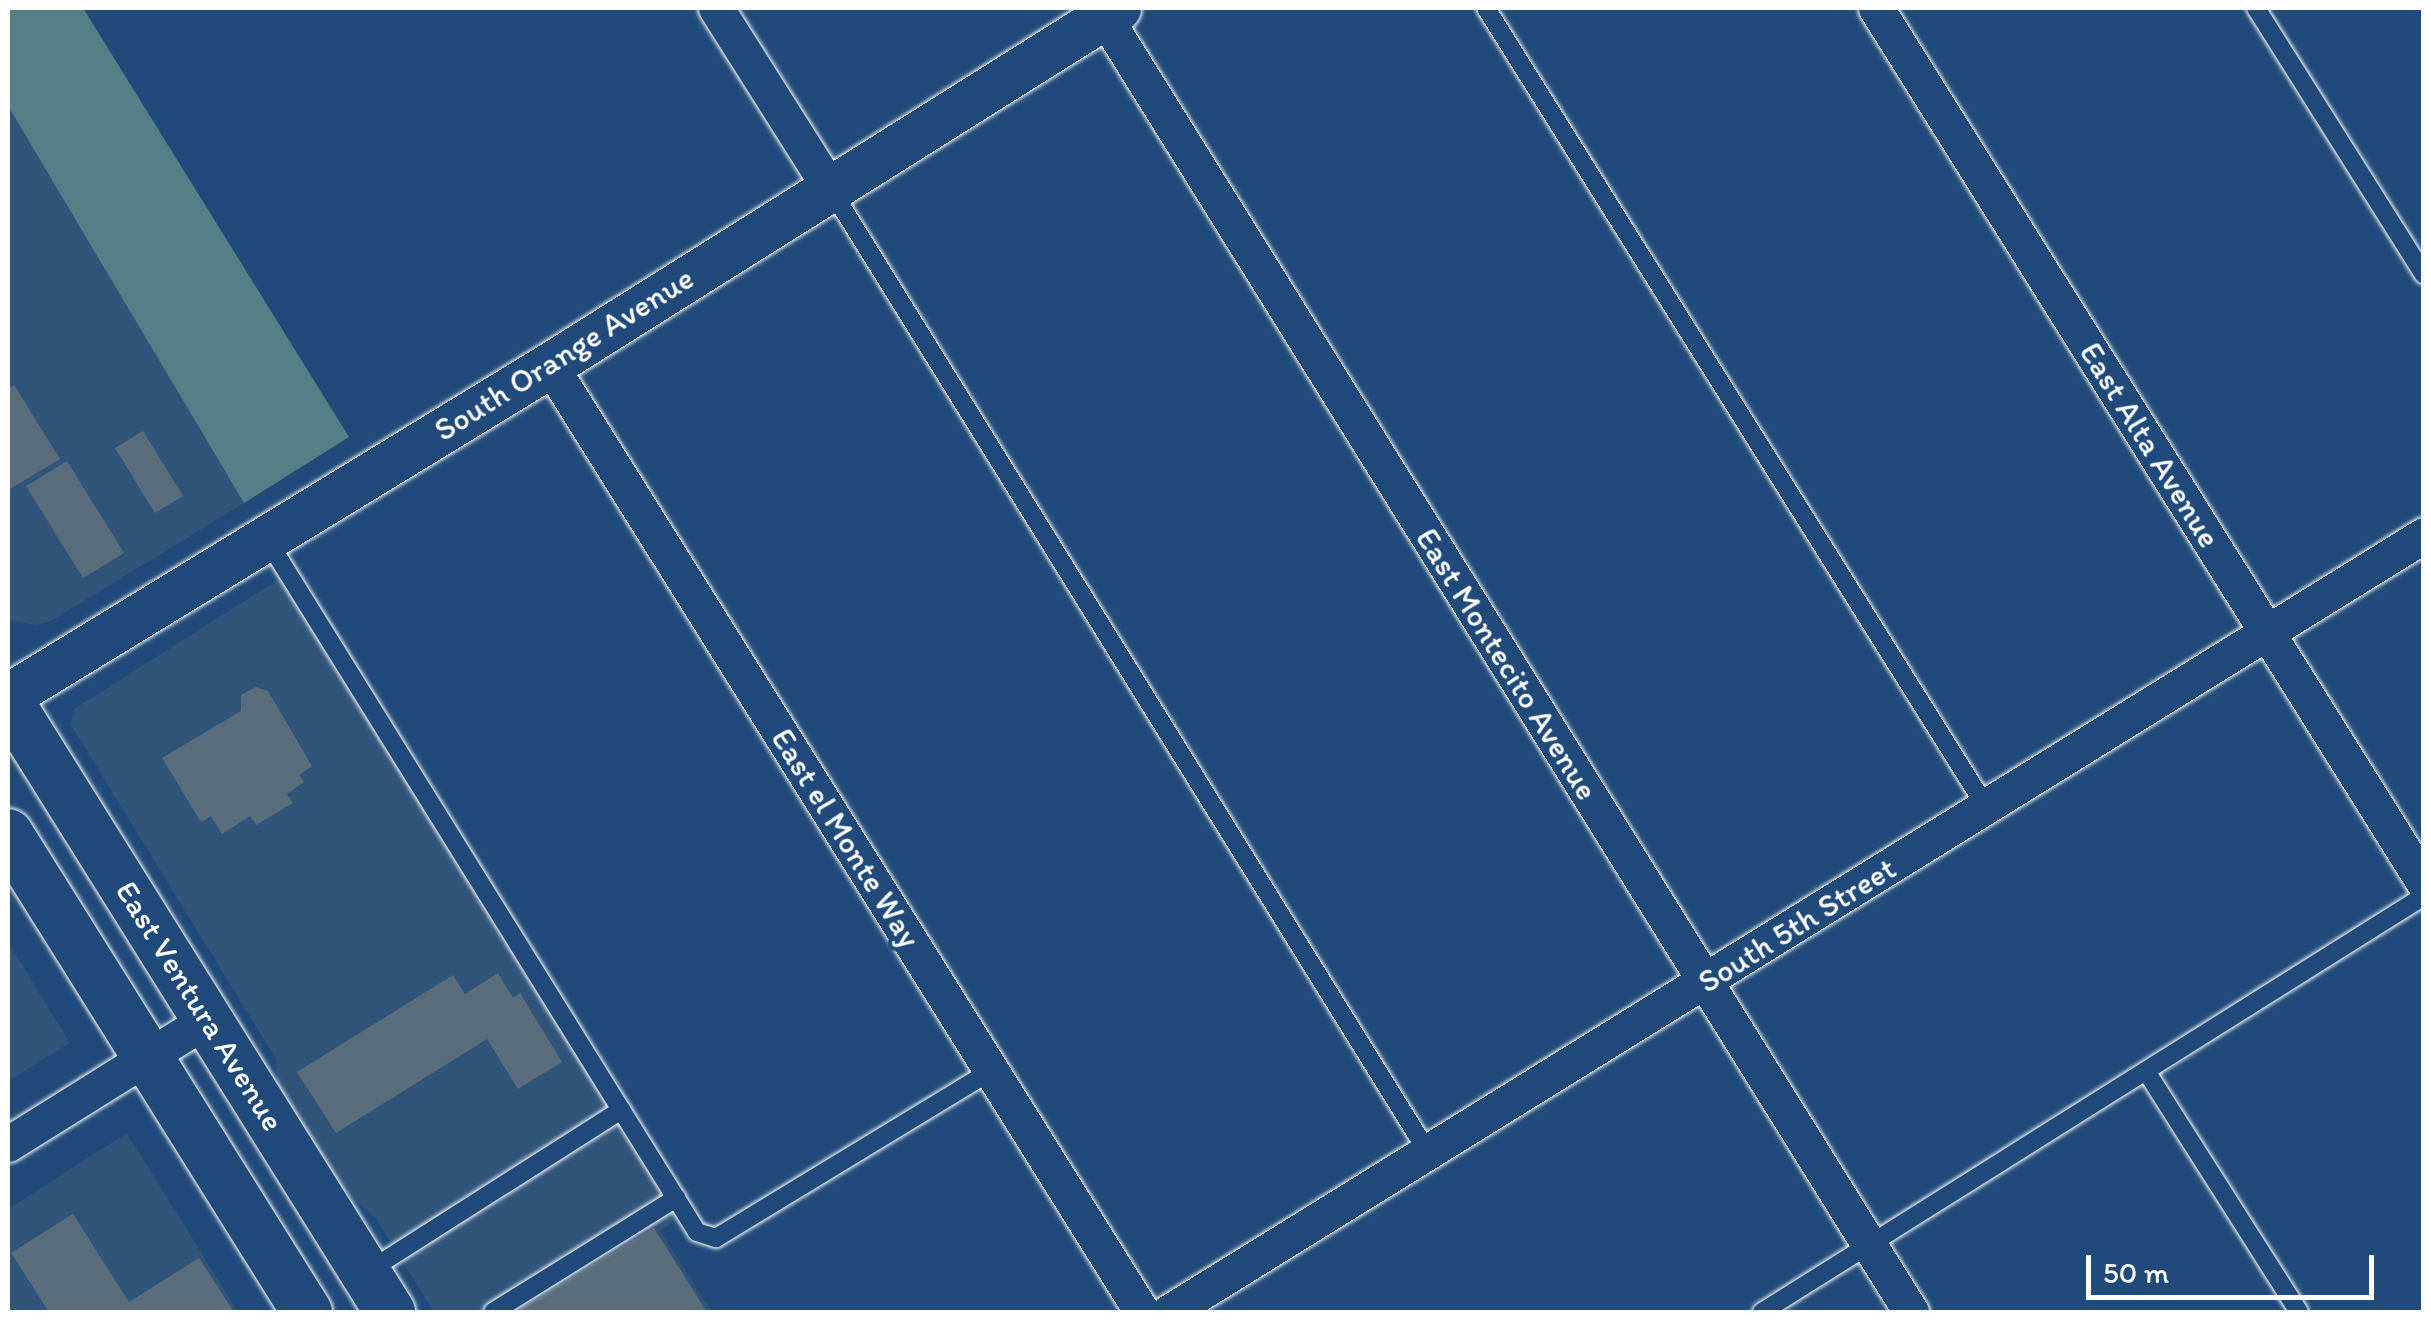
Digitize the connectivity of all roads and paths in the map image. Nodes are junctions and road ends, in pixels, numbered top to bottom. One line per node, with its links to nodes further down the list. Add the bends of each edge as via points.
1 (716, 8): 6 (street)
2 (1486, 8): 13 (lane)
3 (1876, 8): 11 (street, East Alta Avenue)
4 (2256, 8): 7 (lane)
5 (1111, 12): 6 (street, South Orange Avenue); 17 (street, East Montecito Avenue)
6 (830, 188): 8 (street, South Orange Avenue); 24 (lane)
7 (2424, 275)
8 (550, 364): 10 (street, South Orange Avenue); 20 (street, East el Monte Way)
9 (2424, 535): 11 (street, South 5th Street)
10 (264, 536): 12 (street, South Orange Avenue); 22 (lane)
11 (2268, 633): 13 (street, South 5th Street); 15 (street, East Alta Avenue)
12 (8, 699): 18 (main road, East Ventura Avenue)
13 (1986, 808): 17 (street, South 5th Street)
14 (9, 840): 19 (main road)
15 (2424, 883)
16 (2424, 896): 21 (lane)
17 (1705, 982): 24 (street, South 5th Street); 26 (street, East Montecito Avenue)
18 (208, 1019): 19 (street); 27 (main road, East Ventura Avenue)
19 (147, 1058): 23 (street); 28 (main road)
20 (992, 1071): 25 (lane, via 716,1238 698,1232); 30 (street, East el Monte Way)
21 (2146, 1071): 26 (lane); 34 (lane)
22 (621, 1110): 25 (lane); 27 (lane)
23 (8, 1144)
24 (1427, 1152): 31 (street, South 5th Street)
25 (676, 1198): 29 (lane)
26 (1869, 1246): 32 (lane); 33 (street, East Montecito Avenue)
27 (378, 1293)
28 (306, 1312)
29 (493, 1312)
30 (1142, 1312)
31 (1168, 1312)
32 (1762, 1312)
33 (1910, 1312)
34 (2298, 1312)

